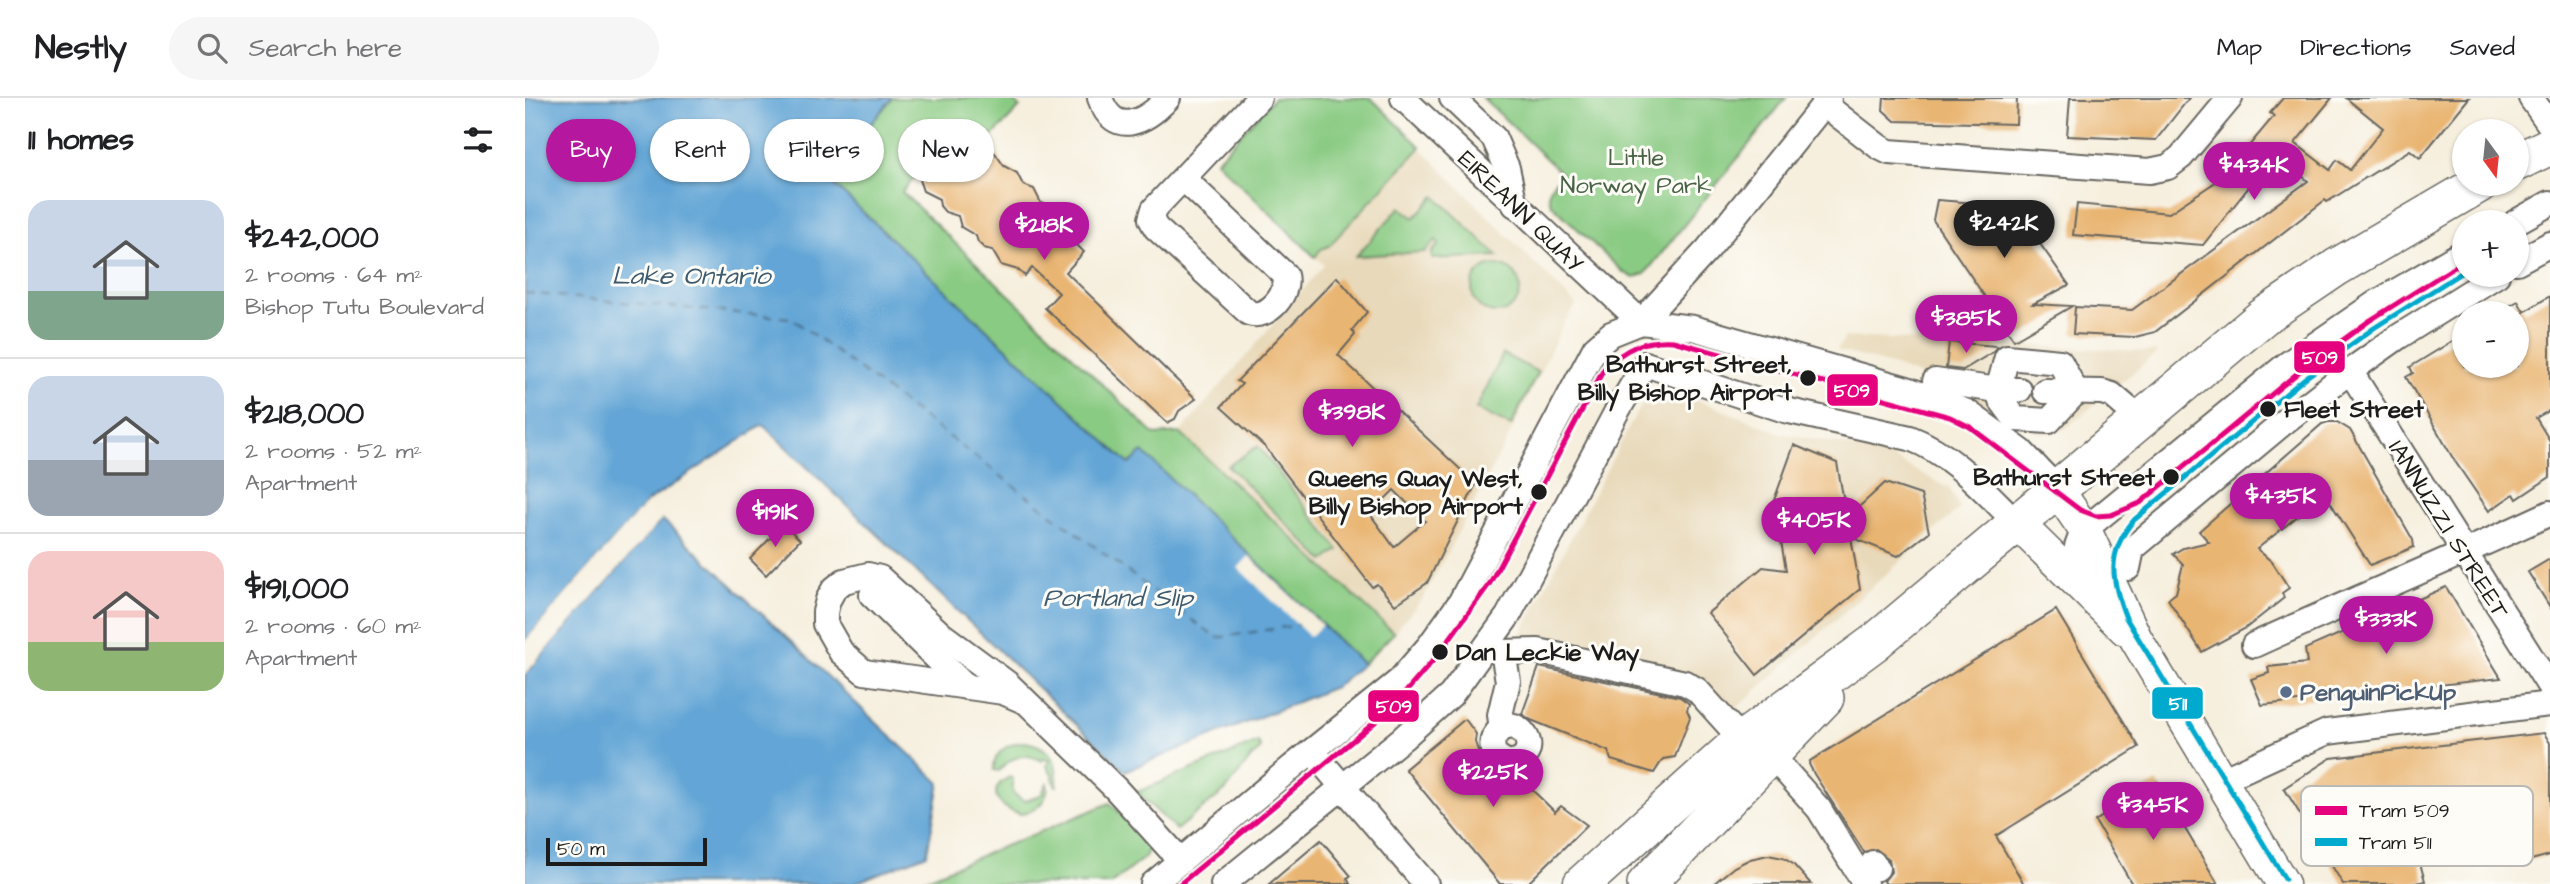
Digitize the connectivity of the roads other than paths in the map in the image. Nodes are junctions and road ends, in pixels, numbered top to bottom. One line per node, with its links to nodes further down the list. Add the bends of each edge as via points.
1 (1100, 98): 2 (street, via 1115,120 1127,124 1143,119)
2 (1168, 98)
3 (1259, 98): 12 (street)
4 (1403, 98): 15 (street, EIREANN QUAY)
5 (1452, 98): 15 (street, via 1494,138 1507,167)
6 (2230, 98): 8 (street, via 2181,157 2168,167 2149,171 1889,152)
7 (2531, 98): 9 (street)
8 (1826, 101): 21 (street, via 1708,249)
9 (2550, 125)
10 (2550, 146): 11 (highway)
11 (2529, 156)
12 (1184, 179): 12 (street, via 1154,209 1151,219 1156,228 1249,313 1264,314 1286,291 1285,275)
13 (2458, 196): 29 (highway, via 2337,267 2263,317)
14 (2550, 203): 16 (street)
15 (1515, 205): 21 (street, EIREANN QUAY)
16 (2529, 215)
17 (2550, 244): 18 (street)
18 (2529, 255)
19 (2452, 259): 33 (street, via 2376,303 2286,365)
20 (2478, 287): 23 (street)
21 (1641, 322): 22 (street); 28 (street, via 1693,328 1887,372); 49 (street, via 1611,334 1595,348 1460,603 1430,645 1399,681)
22 (1645, 364): 32 (street, via 1785,410 1929,446 1948,457); 41 (street, via 1508,616)
23 (2350, 371): 34 (street, IANNUZZI STREET); 35 (street, via 2132,549)
24 (1935, 380): 25 (street)
25 (1999, 389): 27 (street, via 2015,419 2049,421); 27 (street, via 2007,357 2060,362); 28 (street)
26 (2045, 391): 27 (street)
27 (2076, 392): 29 (street, via 2112,395)
28 (1956, 408): 30 (street, via 2021,451)
29 (2140, 419): 30 (highway)
30 (2057, 489): 32 (highway); 33 (main road)
31 (2550, 513): 34 (street)
32 (2017, 523): 36 (main road); 48 (highway)
33 (2085, 530): 36 (street, via 2077,547); 39 (main road)
34 (2465, 553): 40 (street); 44 (street, IANNUZZI STREET)
35 (2128, 568)
36 (2075, 580): 39 (main road)
37 (842, 583): 42 (street); 43 (street, via 828,600 825,624 841,652 864,672); 45 (street, via 868,575 880,578)
38 (872, 595): 43 (street)
39 (2136, 639): 50 (main road)
40 (2254, 645)
41 (1495, 649): 47 (street, via 1508,681 1500,715); 48 (street, via 1538,651 1685,683); 51 (street, via 1451,695)
42 (919, 659)
43 (966, 687): 45 (street, via 1003,692)
44 (2550, 687)
45 (1026, 702): 52 (street)
46 (2550, 704): 50 (street, via 2327,732)
47 (1502, 728)
48 (1757, 748): 53 (street, via 1819,809); 57 (highway); 58 (highway)
49 (1312, 751): 51 (street); 52 (street)
50 (2222, 780): 59 (main road)
51 (1342, 787): 54 (street); 56 (street)
52 (1181, 860): 55 (street)
53 (1869, 872)
54 (1419, 881)
55 (1153, 884)
56 (1223, 884)
57 (1582, 884)
58 (1646, 884)
59 (2283, 884)

